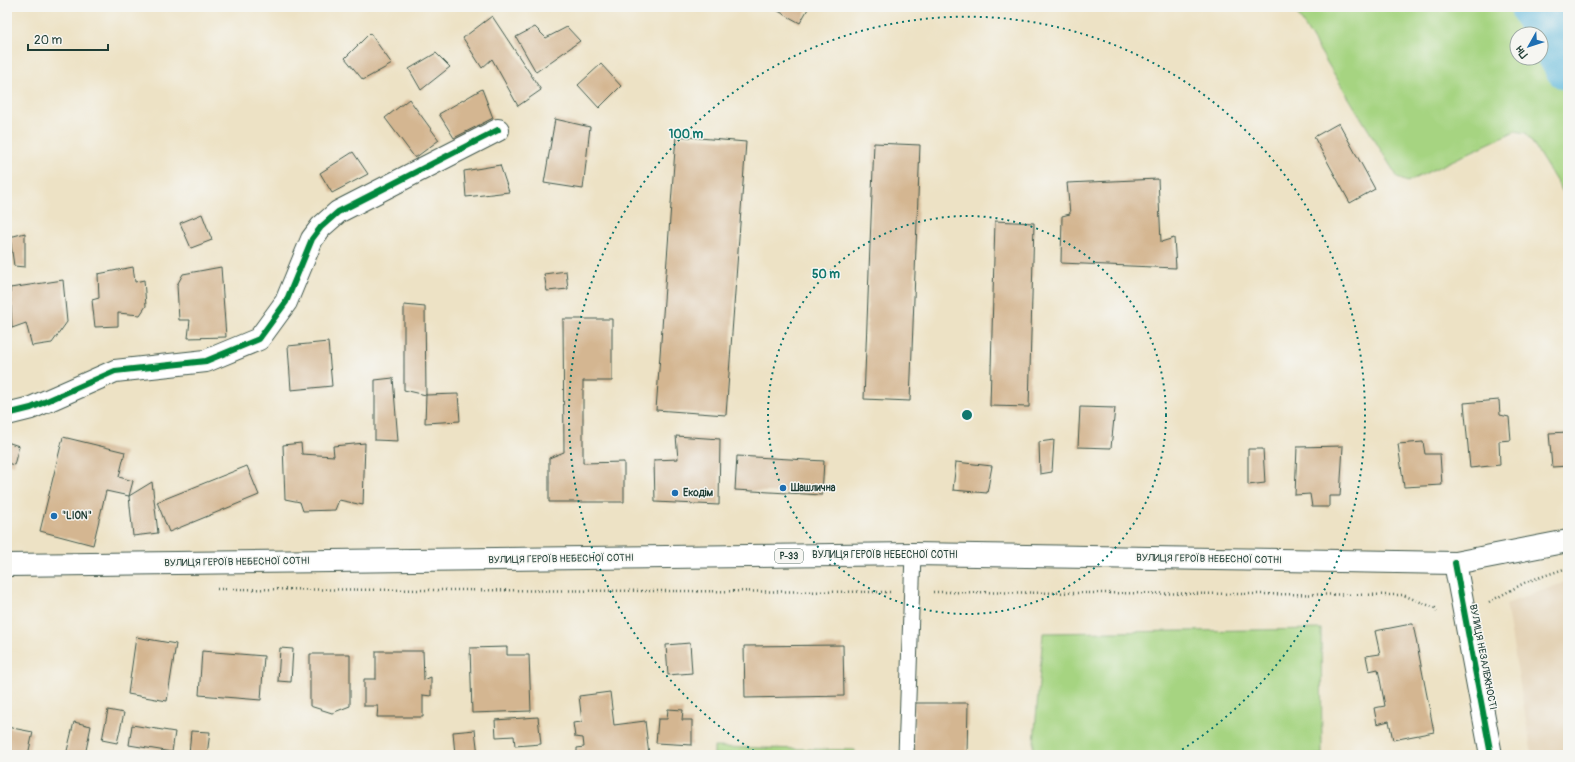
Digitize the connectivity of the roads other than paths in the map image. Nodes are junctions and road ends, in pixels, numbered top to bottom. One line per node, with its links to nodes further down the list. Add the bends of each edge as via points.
1 (498, 130): 2 (main road, via 338,212 312,239 286,302 259,339 206,361 115,371 31,408)
2 (7, 414)
3 (1568, 541): 5 (main road, ВУЛИЦЯ ГЕРОЇВ НЕБЕСНОЇ СОТНІ / Р-33)
4 (913, 554): 5 (main road, ВУЛИЦЯ ГЕРОЇВ НЕБЕСНОЇ СОТНІ / Р-33); 6 (main road, ВУЛИЦЯ ГЕРОЇВ НЕБЕСНОЇ СОТНІ / Р-33); 7 (lane)
5 (1455, 563): 8 (main road, ВУЛИЦЯ НЕЗАЛЕЖНОСТІ)
6 (7, 565)
7 (906, 755)
8 (1491, 755)

